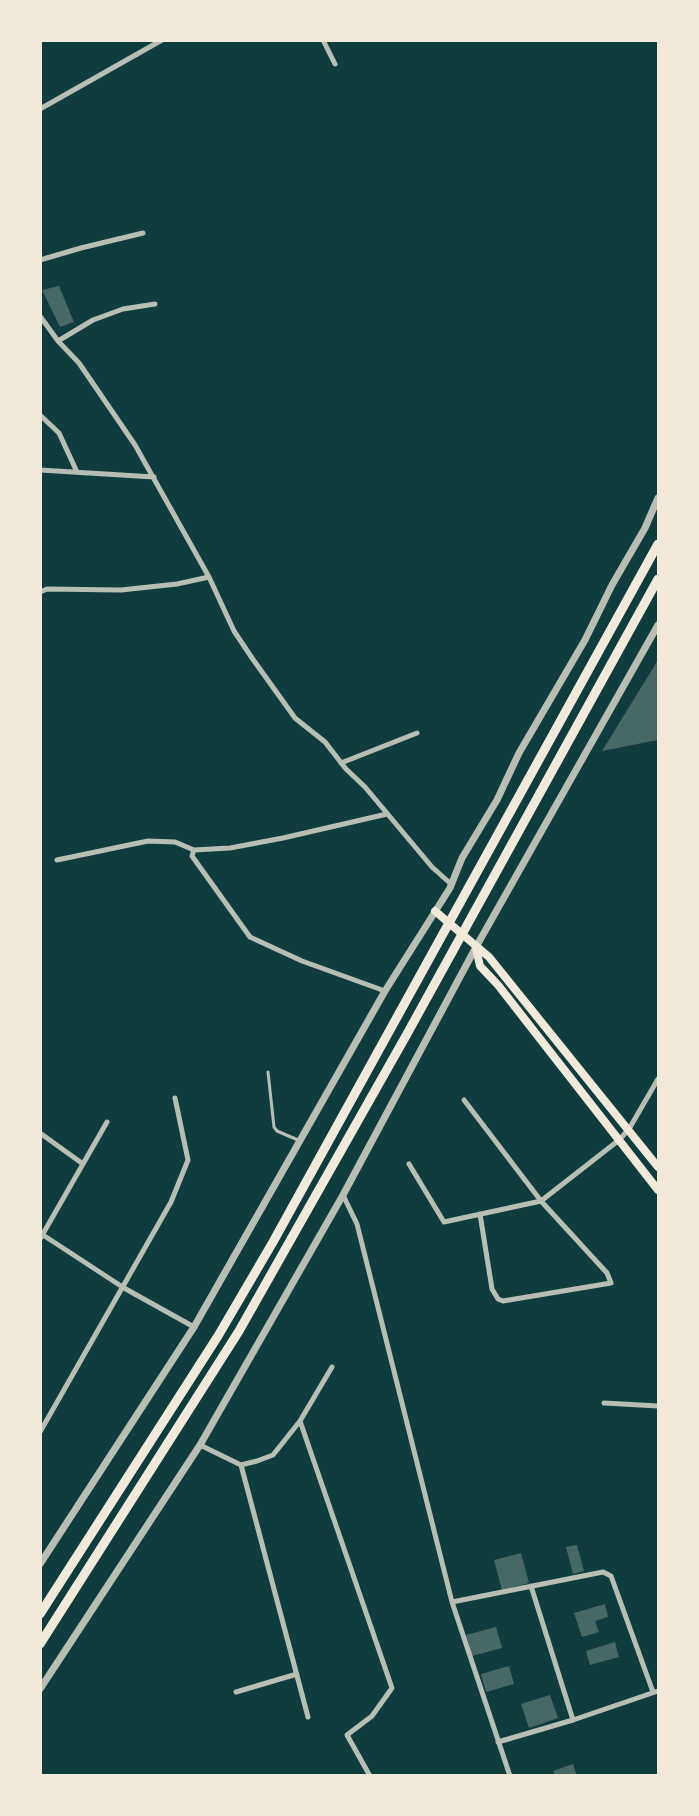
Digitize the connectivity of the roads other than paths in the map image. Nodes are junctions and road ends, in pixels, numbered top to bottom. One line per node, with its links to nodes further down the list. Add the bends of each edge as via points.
1 (162, 40): 4 (street)
2 (323, 40): 3 (street)
3 (335, 64)
4 (40, 109)
5 (143, 233): 6 (street)
6 (40, 260)
7 (155, 304): 9 (street, via 113,312)
8 (40, 316): 9 (street)
9 (58, 340): 13 (street, via 85,371)
10 (40, 415): 12 (street, via 59,433)
11 (40, 470): 12 (street)
12 (77, 472): 13 (street)
13 (154, 477): 16 (street)
14 (658, 498): 25 (street)
15 (658, 544): 27 (highway)
16 (209, 578): 18 (street, via 121,590 47,588); 21 (street, via 234,631 252,658 295,718 325,742)
17 (658, 579): 60 (highway, via 239,1331)
18 (40, 592)
19 (658, 625): 28 (street)
20 (417, 733): 21 (street)
21 (341, 763): 22 (street)
22 (387, 814): 23 (street, via 230,848); 25 (street)
23 (194, 850): 24 (street, via 175,842 148,841); 29 (street, via 196,864 250,938)
24 (57, 860)
25 (451, 884): 26 (street)
26 (435, 911): 27 (main road); 29 (street)
27 (449, 922): 28 (main road); 59 (highway, via 273,1242)
28 (476, 947): 35 (main road, via 505,976); 37 (main road, via 480,966); 43 (street)
29 (385, 991): 38 (street)
30 (268, 1072): 38 (lane, via 274,1127)
31 (658, 1079): 35 (street)
32 (175, 1098): 47 (street, via 188,1160 171,1202)
33 (464, 1100): 44 (street)
34 (106, 1122): 39 (street)
35 (629, 1129): 37 (street); 41 (main road)
36 (40, 1133): 39 (street)
37 (619, 1140): 42 (main road); 44 (street)
38 (300, 1141): 48 (street)
39 (83, 1164): 46 (street)
40 (409, 1164): 45 (street, via 444,1222)
41 (658, 1167)
42 (658, 1190)
43 (343, 1195): 54 (street); 58 (street, via 357,1224)
44 (541, 1201): 45 (street); 45 (street, via 610,1276 610,1284 498,1299 492,1289)
45 (480, 1214)
46 (41, 1236): 47 (street)
47 (124, 1288): 48 (street); 53 (street)
48 (194, 1327): 56 (street)
49 (332, 1367): 52 (street)
50 (604, 1403): 51 (street)
51 (658, 1406)
52 (300, 1420): 55 (street, via 273,1455); 68 (street, via 392,1688 372,1716 347,1735)
53 (40, 1432)
54 (200, 1445): 55 (street); 62 (street)
55 (241, 1465): 61 (street)
56 (40, 1564)
57 (531, 1586): 58 (street); 63 (street, via 603,1572 611,1576); 66 (street)
58 (452, 1602): 67 (street)
59 (40, 1614)
60 (40, 1644)
61 (297, 1674): 64 (street); 65 (street)
62 (40, 1689)
63 (656, 1691): 66 (street)
64 (236, 1692)
65 (308, 1717)
66 (573, 1720): 67 (street)
67 (498, 1742): 69 (street)
68 (370, 1776)
69 (510, 1776)

